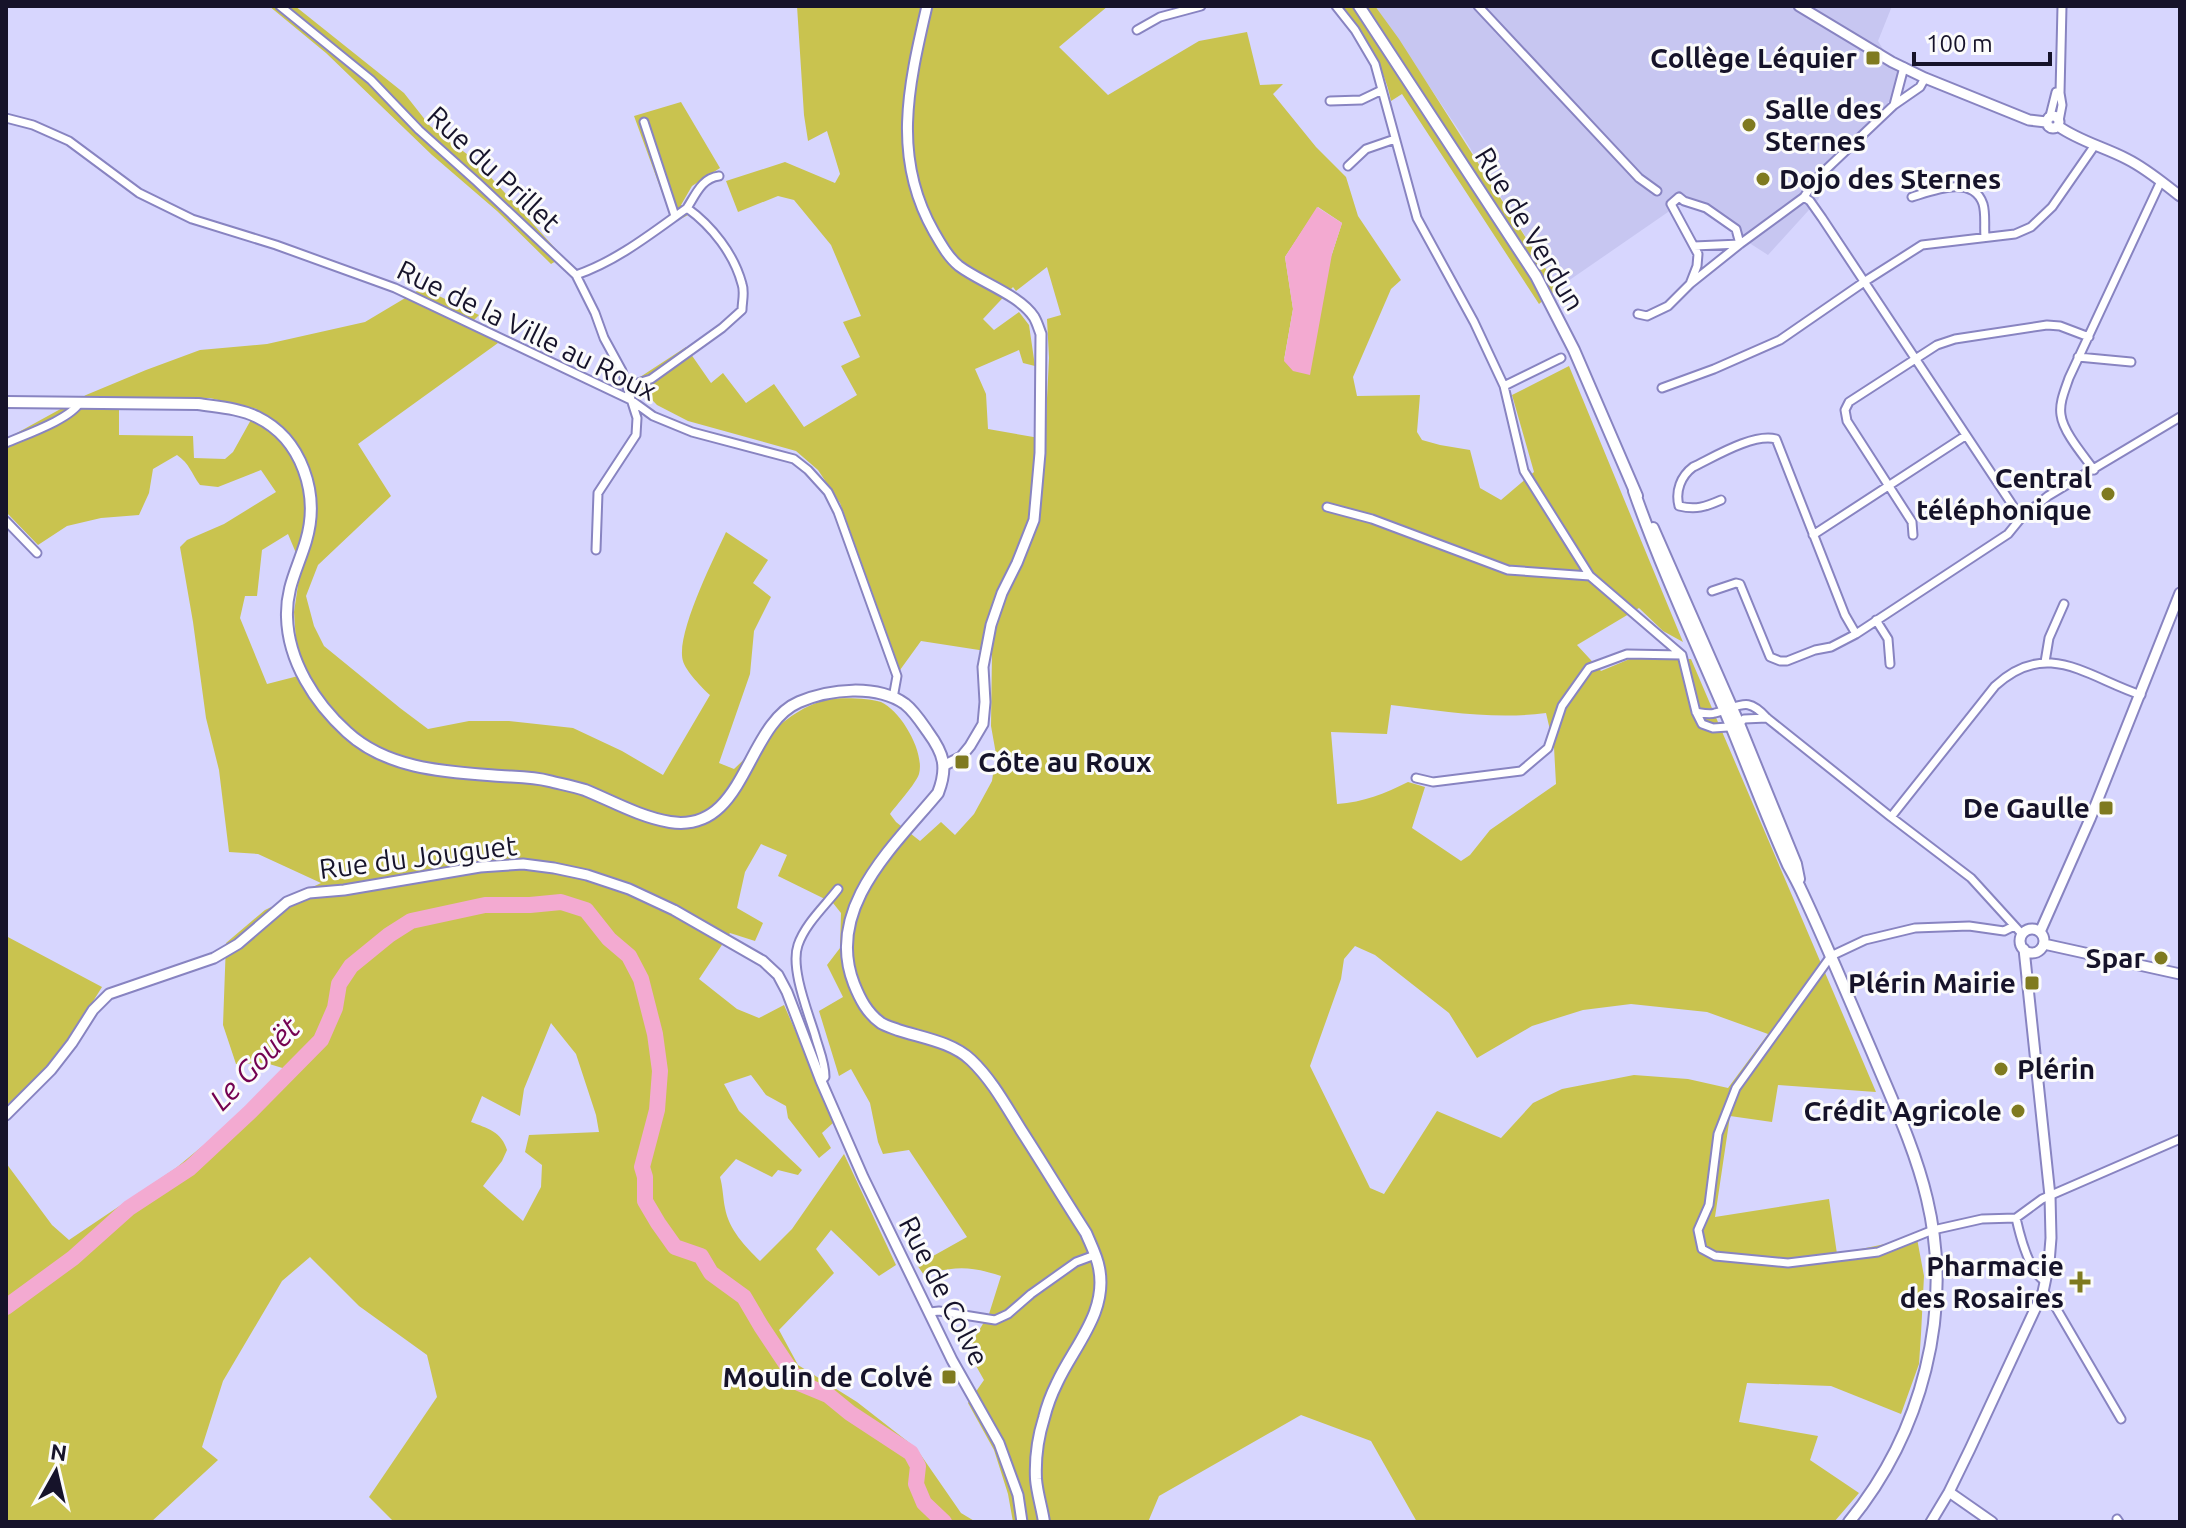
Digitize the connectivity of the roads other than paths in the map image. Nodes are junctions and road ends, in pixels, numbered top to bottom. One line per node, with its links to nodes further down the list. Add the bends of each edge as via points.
1 (280, 6): 32 (street, Rue du Prillet, via 371,80)
2 (927, 6): 75 (street, via 907,117 908,154 922,212 956,263 1034,316 1041,334 1034,520 991,625 983,667 983,724 961,757)
3 (1201, 6): 9 (street, via 1160,17)
4 (1336, 6): 12 (street, via 1375,64)
5 (1359, 6): 71 (main road, Rue de Verdun, via 1536,276 1657,536)
6 (1478, 6): 23 (street)
7 (1799, 6): 10 (street)
8 (2061, 6): 16 (street, via 2062,105)
9 (1137, 30)
10 (1904, 67): 11 (street); 14 (street)
11 (1925, 78): 14 (street); 16 (street, via 2029,120)
12 (1382, 90): 13 (street, via 1361,100); 18 (street)
13 (1330, 101)
14 (1894, 105): 25 (street, via 1816,179)
15 (6, 118): 44 (street, Rue de la Ville au Roux, via 69,141 139,193 192,219 395,288)
16 (2053, 121): 19 (street)
17 (644, 122): 28 (street)
18 (1395, 139): 20 (street, via 1366,149); 42 (street, via 1417,218)
19 (2095, 145): 22 (street); 29 (street, via 2040,220 2015,234)
20 (1348, 166)
21 (719, 176): 27 (street, via 710,177)
22 (2161, 181): 24 (street); 36 (street)
23 (1657, 191)
24 (2180, 196)
25 (1804, 197): 30 (street); 33 (street)
26 (1912, 197): 29 (street, via 1955,185 1976,194 1983,204)
27 (687, 208): 28 (street); 41 (street, via 726,248 743,286 742,310 651,379)
28 (675, 216): 32 (street, via 618,256)
29 (1985, 237): 33 (street, via 1922,245)
30 (1740, 244): 31 (street); 31 (street, via 1736,229 1679,197 1671,204); 34 (street)
31 (1694, 246): 34 (street, via 1697,266)
32 (576, 275): 41 (street, Rue du Prillet)
33 (1864, 283): 39 (street); 43 (street, via 1780,340)
34 (1690, 284): 35 (street, via 1668,306 1647,316)
35 (1638, 314)
36 (2089, 337): 37 (street); 39 (street, via 2047,325 1955,339)
37 (2078, 357): 40 (street); 50 (street, via 2064,391 2061,418)
38 (1561, 358): 42 (street)
39 (1915, 359): 48 (street); 51 (street, via 1849,402 1845,410)
40 (2131, 362)
41 (628, 386): 44 (street, Rue du Prillet)
42 (1504, 386): 60 (street, via 1524,471)
43 (1662, 388)
44 (631, 400): 58 (street, Rue du Prillet, via 636,435 598,493); 70 (street, Rue de la Ville au Roux, via 692,432 794,459 828,492 897,676)
45 (6, 402): 46 (main road)
46 (80, 402): 49 (street, via 63,417); 70 (main road, via 226,408 256,416 287,441 301,460 311,499 306,542 288,592 292,650 315,695 348,733 397,761 453,772 540,778 653,818 691,822 723,803 784,711 808,699 847,692 873,691)
47 (2180, 417): 50 (street)
48 (1965, 436): 51 (street); 54 (street)
49 (6, 443)
50 (2094, 470): 54 (street)
51 (1889, 487): 56 (street); 57 (street, via 1912,522)
52 (1721, 500): 56 (street, via 1701,509 1679,506 1685,473 1748,442 1765,436 1776,439)
53 (1327, 507): 60 (street, via 1508,570)
54 (2021, 518): 64 (street, via 2008,534)
55 (6, 521): 59 (street)
56 (1813, 535): 65 (street)
57 (1913, 535)
58 (596, 550)
59 (37, 553)
60 (1590, 576): 66 (street)
61 (1712, 591): 65 (street, via 1740,584 1770,657 1780,661)
62 (2180, 593): 69 (street)
63 (2064, 604): 67 (street)
64 (1876, 620): 65 (street); 68 (street, via 1888,639)
65 (1856, 634)
66 (1682, 655): 72 (street); 76 (street, via 1627,654 1589,668 1562,706 1548,748 1521,771 1433,782)
67 (2045, 662): 69 (street, via 2070,666); 77 (street, via 2019,669 1995,686)
68 (1890, 664)
69 (2141, 695): 80 (street)
70 (893, 698): 75 (main road, via 913,711)
71 (1728, 708): 72 (street); 73 (street, via 1744,703); 74 (main road, Rue de Verdun)
72 (1696, 712): 74 (street, via 1702,724 1713,728)
73 (1767, 718): 74 (street); 77 (street)
74 (1735, 725): 84 (main road, Rue de Verdun, via 1751,779)
75 (945, 765): 92 (main road, via 938,793 868,878 856,901 847,948 850,973 859,998 883,1024 953,1047 970,1059 1001,1099)
76 (1416, 778)
77 (1891, 817): 79 (street, via 1971,878)
78 (838, 889): 86 (street, via 797,947 806,1005 825,1064)
79 (2014, 926): 81 (street); 84 (street, via 2004,931 1915,928 1865,940)
80 (2040, 932): 81 (street); 82 (street)
81 (2022, 934): 83 (street, via 2020,942)
82 (2044, 944): 83 (street); 85 (street)
83 (2028, 951): 89 (street)
84 (1831, 956): 91 (main road, via 1904,1128); 91 (street, via 1736,1088 1718,1134 1709,1205 1698,1230 1702,1249 1715,1256 1788,1263 1878,1252)
85 (2180, 974)
86 (821, 1081): 87 (street, Rue du Jouguet, via 787,992 763,961 629,889 523,864 309,893 287,902 214,958 109,994 51,1070); 94 (street, Rue de Colve)
87 (6, 1115)
88 (2180, 1139): 89 (street)
89 (2050, 1196): 90 (street); 93 (street)
90 (2016, 1218): 91 (street); 93 (street)
91 (1933, 1230): 100 (main road, via 1935,1308 1924,1379 1895,1453)
92 (1095, 1255): 94 (street, via 1076,1262 995,1320); 99 (main road, via 1097,1306 1057,1382 1037,1449 1036,1481)
93 (2044, 1287): 95 (street); 96 (street)
94 (930, 1312): 98 (street, Rue de Colve, via 999,1443)
95 (2121, 1419)
96 (1949, 1492): 97 (street); 101 (street)
97 (1934, 1521)
98 (1022, 1522)
99 (1044, 1522)
100 (1849, 1522)
101 (1992, 1522)

